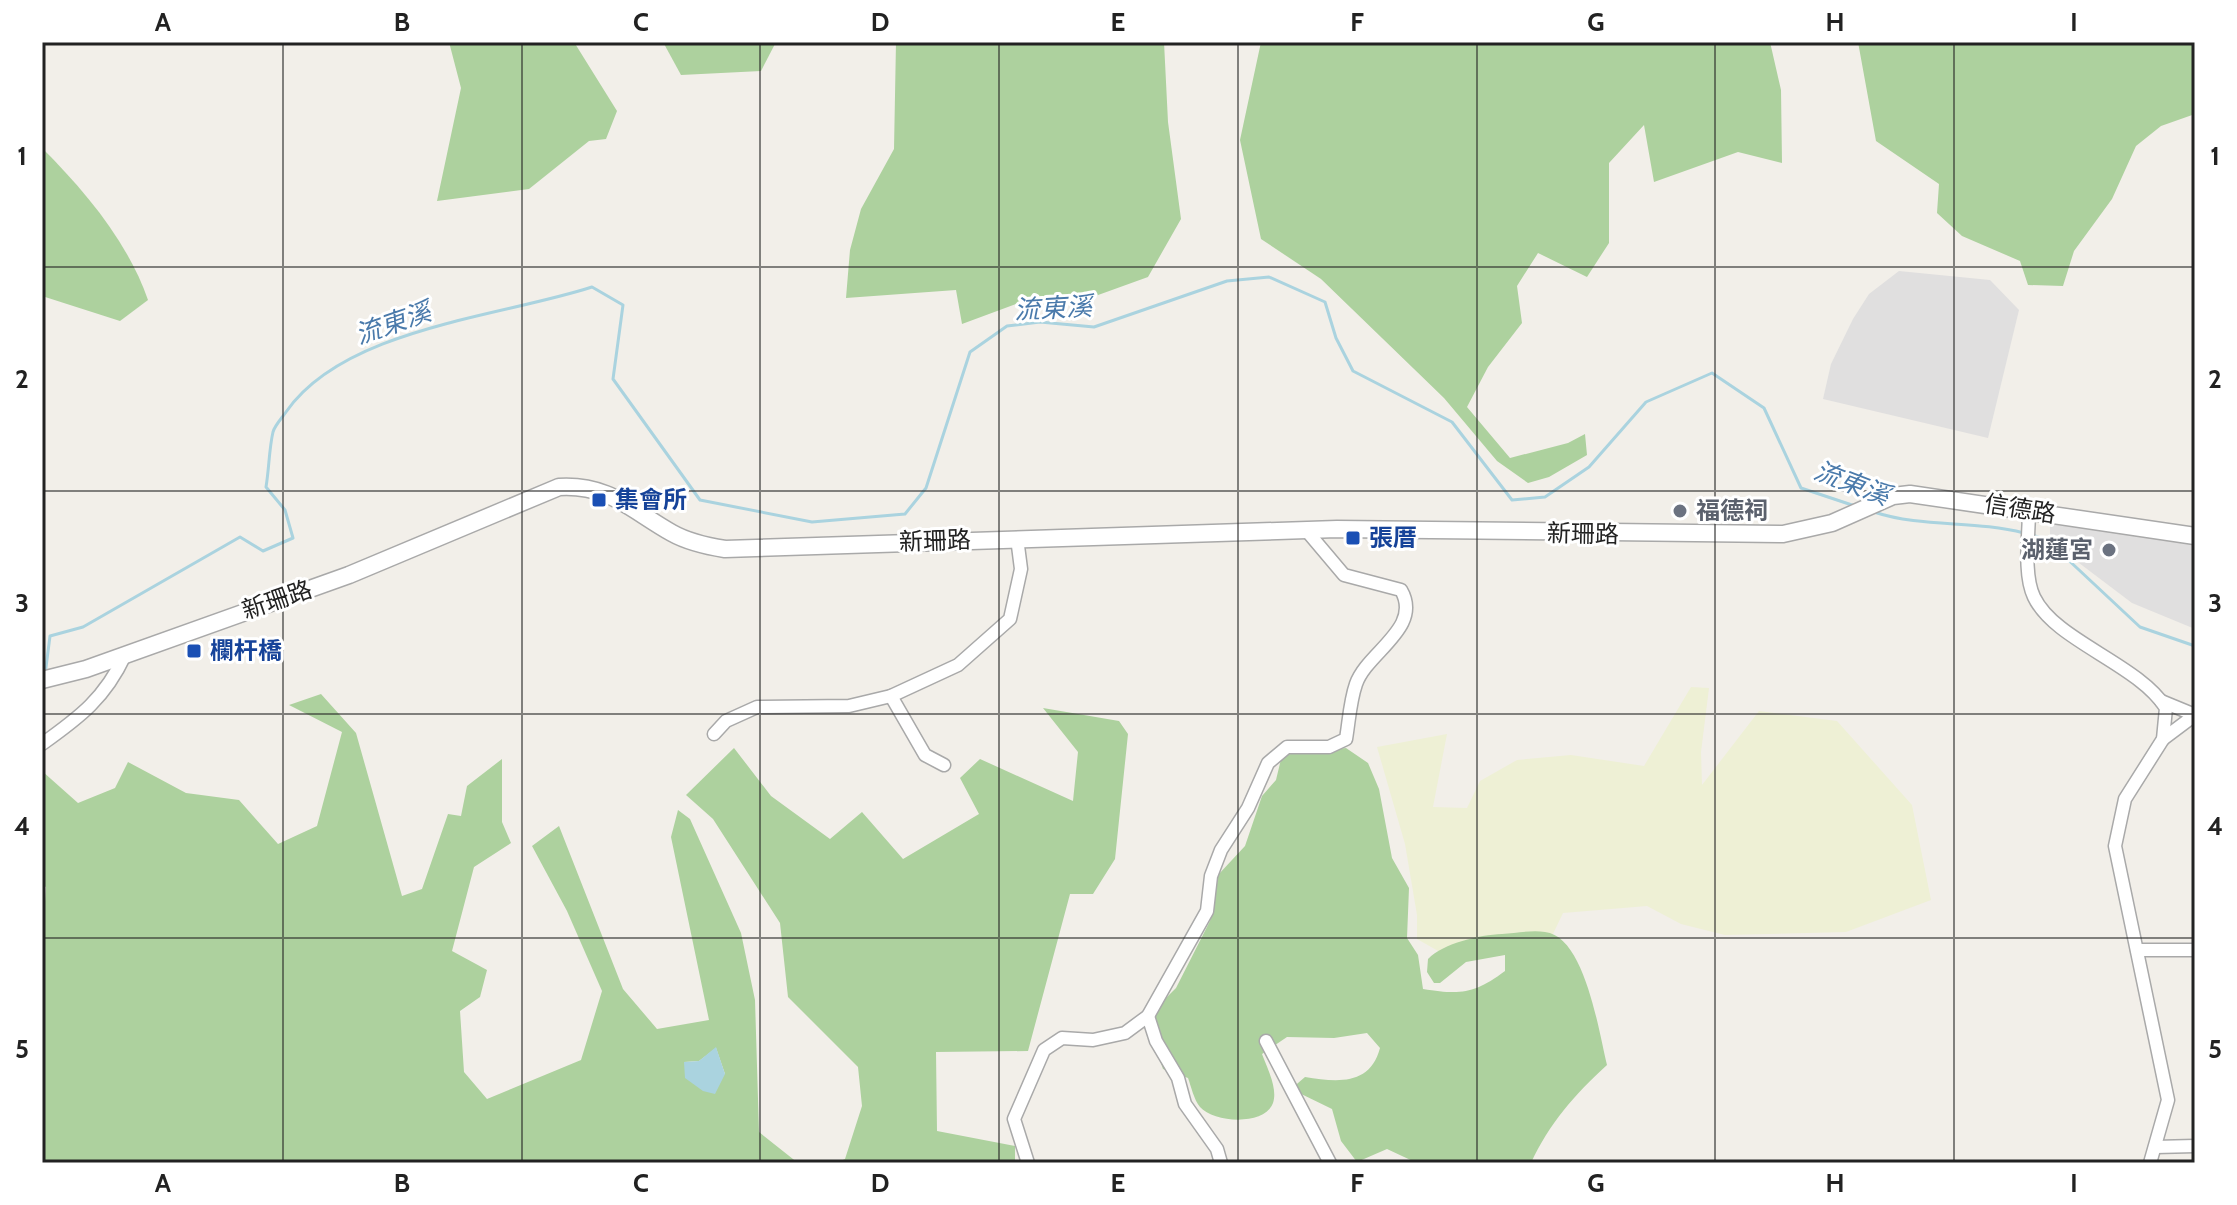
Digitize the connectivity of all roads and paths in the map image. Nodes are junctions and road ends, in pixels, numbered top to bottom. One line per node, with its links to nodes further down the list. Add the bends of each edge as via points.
1 (1893, 496): 2 (street, 信德路, via 1910,494); 3 (street, 新珊路, via 1832,523 1783,534)
2 (2029, 516): 4 (street, 信德路); 9 (street, via 2034,596 2051,618)
3 (1306, 530): 5 (street, 新珊路); 17 (street, via 1344,575 1401,590 1407,600 1406,617 1356,683 1346,739 1329,747 1287,747 1268,763 1221,850 1207,911)
4 (2195, 536)
5 (1017, 538): 6 (street, 新珊路, via 725,549 672,533 601,490 559,487 349,575); 8 (street, via 1021,569 1010,619 958,665)
6 (125, 655): 7 (street, 新珊路); 13 (street, via 111,685 81,716)
7 (42, 680)
8 (891, 696): 11 (street, via 849,706 757,707 726,721); 14 (street, via 925,755)
9 (2161, 701): 10 (street); 12 (street, via 2166,708)
10 (2195, 715): 12 (street)
11 (714, 734)
12 (2163, 739): 15 (street, via 2125,799 2115,846)
13 (42, 744)
14 (944, 765)
15 (2137, 950): 16 (street); 20 (street, via 2168,1100)
16 (2195, 950)
17 (1148, 1016): 21 (street, via 1125,1033 1093,1040 1062,1038 1044,1050 1014,1119); 22 (street, via 1185,1104)
18 (1266, 1041): 23 (street)
19 (2195, 1146): 20 (street)
20 (2155, 1147): 24 (street)
21 (1028, 1163)
22 (1221, 1163)
23 (1330, 1163)
24 (2150, 1163)

